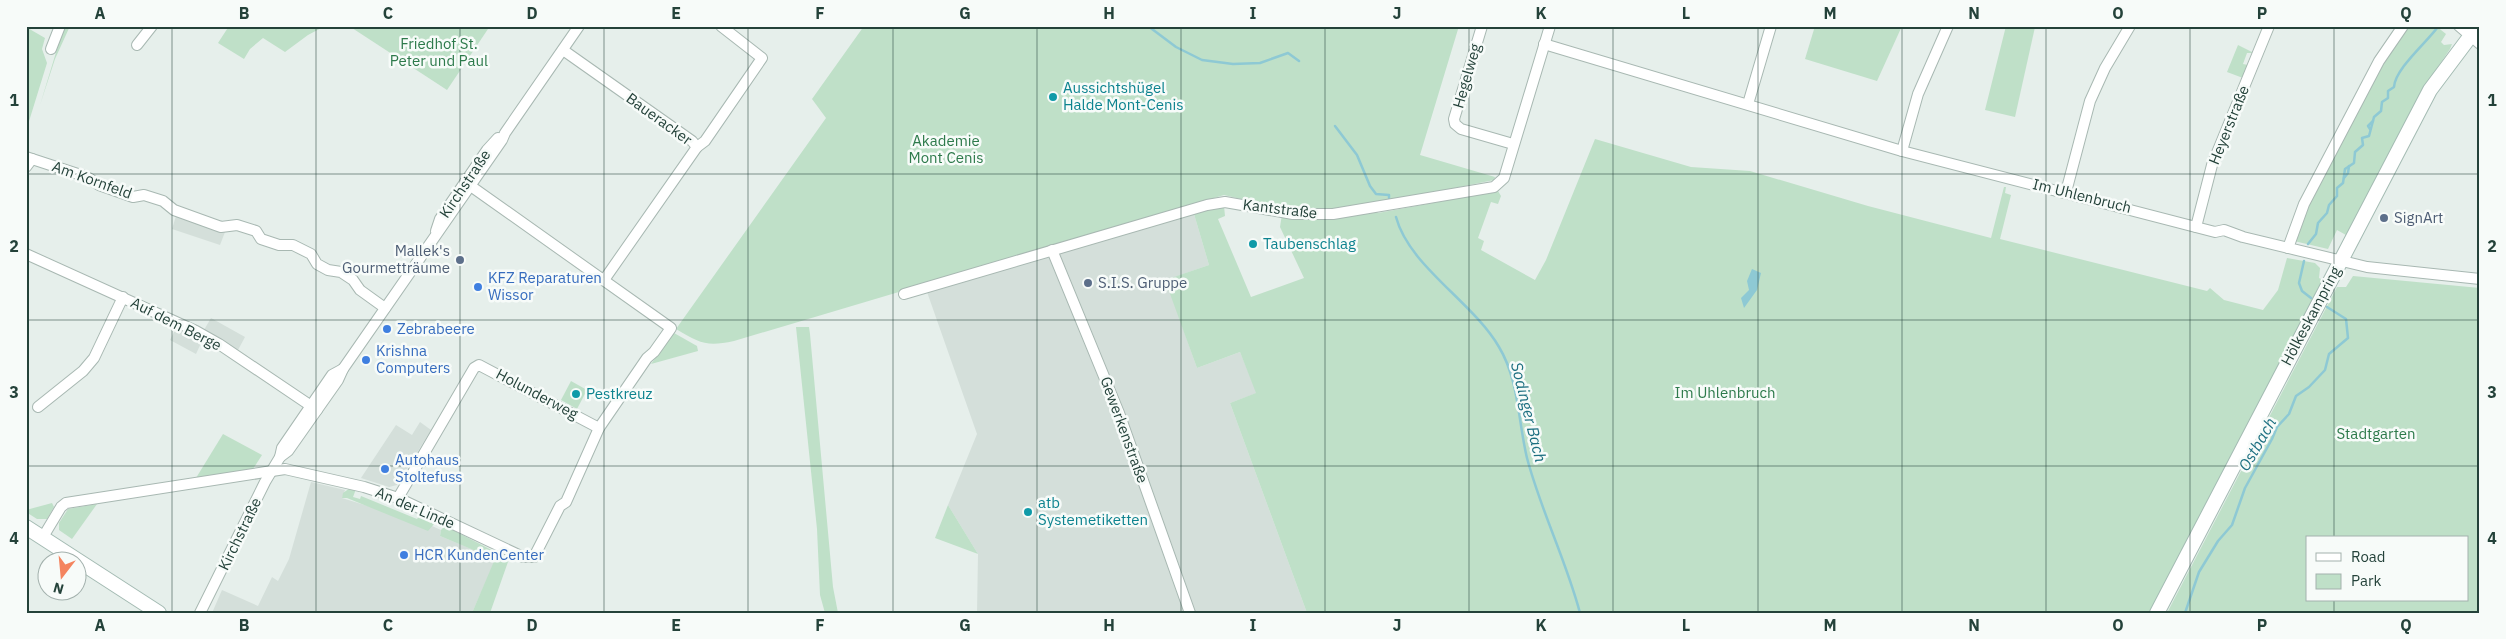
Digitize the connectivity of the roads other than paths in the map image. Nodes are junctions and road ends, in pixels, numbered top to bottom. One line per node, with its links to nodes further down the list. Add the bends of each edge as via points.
1 (60, 26): 16 (street)
2 (152, 26): 15 (street)
3 (579, 26): 17 (street, Kirchstraße)
4 (722, 26): 12 (street)
5 (1482, 26): 19 (street, Hegelweg, via 1455,124 1461,129)
6 (1550, 26): 14 (street, Kantstraße)
7 (1771, 26): 18 (street)
8 (1948, 26): 21 (street, via 1918,94)
9 (2130, 26): 24 (street, via 2090,101)
10 (2270, 26): 25 (street, Heyerstraße, via 2212,165)
11 (2403, 26): 26 (street, via 2379,60 2317,179 2301,210)
12 (733, 30): 20 (street, via 762,58)
13 (2472, 33): 29 (main road, Hölkeskampring, via 2430,90)
14 (1544, 44): 18 (street, Im Uhlenbruch); 19 (street, Kantstraße)
15 (137, 45)
16 (51, 49)
17 (563, 50): 20 (street, Baueracker); 23 (street, Kirchstraße)
18 (1748, 104): 21 (street, Im Uhlenbruch)
19 (1514, 144): 27 (street, Kantstraße, via 1502,181 1490,188 1333,214 1293,214 1225,202)
20 (697, 147): 31 (street, Baueracker)
21 (1902, 150): 24 (street, Im Uhlenbruch)
22 (28, 161): 34 (street, Am Kornfeld, via 87,177 99,185 133,197 144,195 163,201 174,210 221,227 237,225 256,231 261,239 279,245 293,245 312,254 317,264 353,280 360,290)
23 (468, 184): 31 (street); 34 (street, Kirchstraße)
24 (2066, 192): 25 (street, Im Uhlenbruch)
25 (2196, 227): 26 (street, Im Uhlenbruch, via 2215,232 2224,230)
26 (2288, 248): 29 (street, Im Uhlenbruch)
27 (1052, 250): 32 (street, Kantstraße); 44 (street, Gewerkenstraße, via 1119,413)
28 (26, 254): 33 (street, Auf dem Berge)
29 (2339, 262): 30 (street, Im Uhlenbruch); 45 (main road, Hölkeskampring)
30 (2480, 279)
31 (604, 280): 37 (street, An der Linde, via 671,328 646,358)
32 (904, 294)
33 (123, 297): 35 (street, via 94,358 83,371); 36 (street, Auf dem Berge, via 219,344)
34 (385, 308): 36 (street, Kirchstraße, via 342,369 332,376)
35 (38, 407)
36 (314, 408): 38 (street, Kirchstraße, via 282,448)
37 (599, 428): 39 (street, Holunderweg, via 479,365 474,368); 39 (street, An der Linde, via 566,502 560,506 534,557 523,557)
38 (272, 470): 39 (street, An der Linde, via 332,479); 41 (street, An der Linde, via 66,503); 43 (street, Kirchstraße)
39 (398, 498)
40 (26, 527): 41 (main road)
41 (43, 537): 42 (main road)
42 (158, 613)
43 (200, 613)
44 (1190, 613)
45 (2156, 613)

